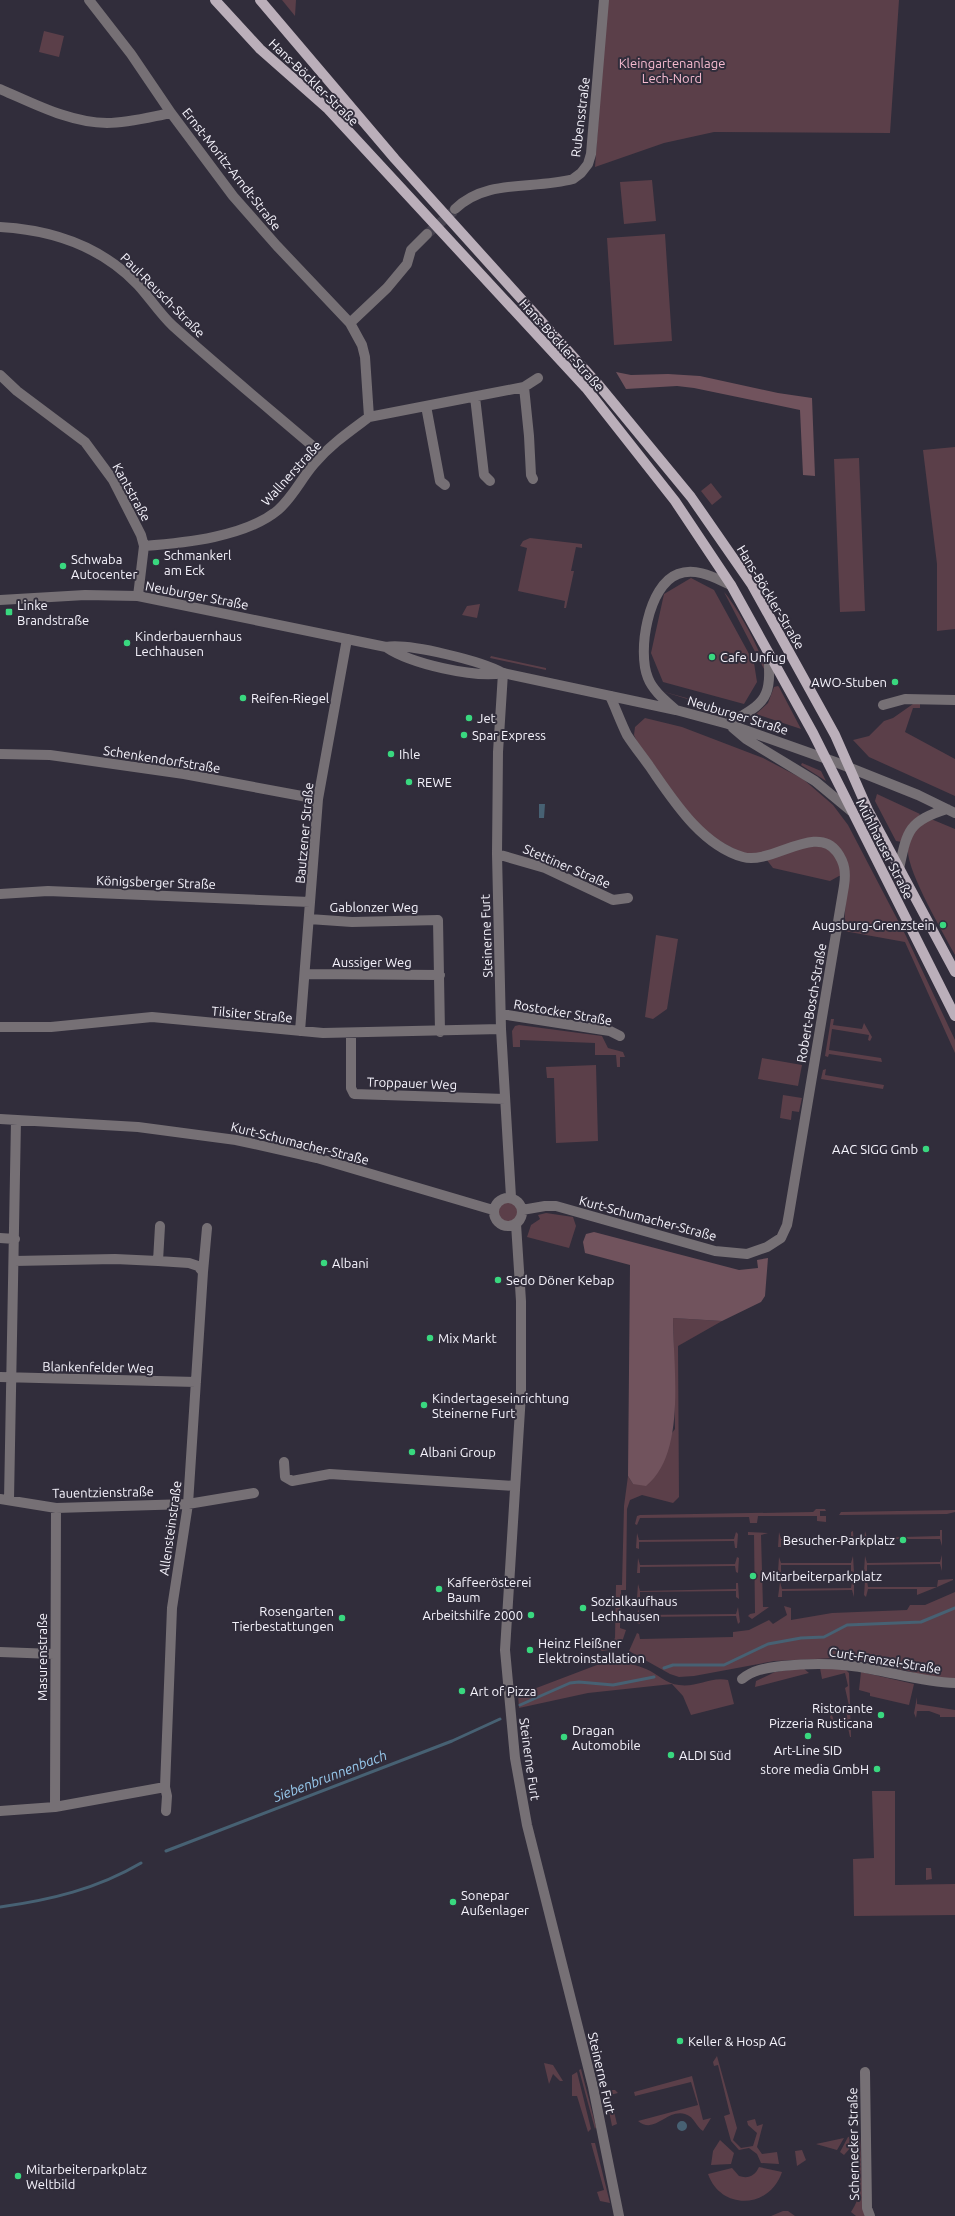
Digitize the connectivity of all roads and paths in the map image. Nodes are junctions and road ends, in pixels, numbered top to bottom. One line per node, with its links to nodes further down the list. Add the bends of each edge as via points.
1 (89, 0): 6 (street, Ernst-Moritz-Arndt-Straße, via 131,54)
2 (215, 0): 22 (main road, Hans-Böckler-Straße, via 260,49 328,110 586,388 675,501)
3 (260, 0): 35 (main road, Hans-Böckler-Straße, via 395,159 597,383 691,497 752,585 835,735)
4 (604, 0): 7 (street, Rubensstraße, via 588,164 573,179 484,191 469,197)
5 (0, 88): 6 (street, via 58,112 93,121 120,122)
6 (171, 113): 10 (street, Ernst-Moritz-Arndt-Straße, via 249,216)
7 (455, 210)
8 (0, 227): 17 (street, Paul-Reusch-Straße, via 55,234 104,256 139,286 172,325)
9 (427, 234): 10 (street, via 411,250 407,264 402,270)
10 (350, 323): 16 (street, Ernst-Moritz-Arndt-Straße, via 362,345 365,357)
11 (0, 374): 21 (street, Kantstraße, via 17,391 84,442 113,480 141,534)
12 (538, 378): 13 (street, Wallnerstraße)
13 (524, 387): 14 (street, Wallnerstraße); 18 (street)
14 (475, 396): 15 (street, Wallnerstraße); 19 (street, via 484,475)
15 (426, 406): 16 (street, Wallnerstraße); 20 (street, via 440,481)
16 (369, 417): 17 (street, Wallnerstraße)
17 (322, 454): 21 (street, Wallnerstraße, via 292,495 268,518 228,534 183,543)
18 (533, 479)
19 (490, 481)
20 (445, 485)
21 (144, 546): 23 (street, Kantstraße)
22 (731, 585): 26 (main road, Hans-Böckler-Straße); 31 (street, via 703,573 687,572 678,574 664,583 656,597 647,628 645,667 653,688)
23 (138, 596): 24 (street, Neuburger Straße, via 85,595); 25 (street, Neuburger Straße)
24 (0, 600)
25 (347, 639): 27 (street, Neuburger Straße, via 386,648 399,656 472,674); 36 (street, Bautzener Straße)
26 (768, 652): 32 (street, via 771,679 767,692 753,710); 34 (main road, Hans-Böckler-Straße)
27 (503, 673): 28 (street, Neuburger Straße); 39 (street, Steinerne Furt, via 498,752)
28 (610, 696): 31 (street, Neuburger Straße); 67 (street, Robert-Bosch-Straße, via 628,735 687,816 711,840 743,857 763,857 800,843 815,841 835,849 844,867 844,886 787,1225 781,1238)
29 (955, 700): 30 (street, via 905,699)
30 (883, 705)
31 (676, 710): 32 (street, Neuburger Straße)
32 (728, 724): 34 (street, Neuburger Straße); 37 (street, via 746,739 815,781)
33 (0, 754): 36 (street, Schenkendorfstraße, via 50,755 184,774)
34 (824, 757): 35 (street, Neuburger Straße); 37 (main road, Mühlhauser Straße)
35 (848, 767): 38 (street, Neuburger Straße); 40 (main road, Mühlhauser Straße)
36 (318, 799): 43 (street, Bautzener Straße)
37 (851, 811): 49 (main road, Mühlhauser Straße)
38 (951, 811): 40 (street, via 926,816 916,822 904,845)
39 (497, 854): 42 (street, Stettiner Straße, via 545,868 613,900); 48 (street, Steinerne Furt)
40 (899, 869): 45 (main road, Mühlhauser Straße)
41 (0, 894): 43 (street, Königsberger Straße, via 48,891)
42 (628, 898)
43 (310, 902): 44 (street, Bautzener Straße)
44 (309, 919): 46 (street, Bautzener Straße); 47 (street, Gablonzer Weg, via 352,922 438,920)
45 (955, 972)
46 (305, 974): 47 (street, Aussiger Weg); 52 (street, Bautzener Straße)
47 (440, 975): 53 (street)
48 (501, 1014): 51 (street, Steinerne Furt); 55 (street, Rostocker Straße, via 610,1031)
49 (955, 1016)
50 (0, 1027): 52 (street, Tilsiter Straße, via 51,1026 152,1017)
51 (502, 1030): 53 (street, Tilsiter Straße); 56 (street, Steinerne Furt)
52 (300, 1031): 54 (street, Tilsiter Straße)
53 (440, 1032): 54 (street, Tilsiter Straße)
54 (351, 1034): 56 (street, Troppauer Weg, via 351,1088 354,1094)
55 (620, 1036)
56 (505, 1099): 59 (street, Steinerne Furt)
57 (0, 1120): 58 (street, Kurt-Schumacher-Straße)
58 (16, 1120): 60 (street, Kurt-Schumacher-Straße, via 138,1127 236,1140 317,1158); 66 (street)
59 (511, 1198): 60 (street, via 500,1199); 61 (street, via 520,1203)
60 (493, 1210): 62 (street, via 499,1223 509,1226)
61 (522, 1210): 62 (street, Steinerne Furt, via 521,1218); 67 (street, Kurt-Schumacher-Straße, via 556,1206 715,1251 747,1254)
62 (516, 1224): 75 (street, Steinerne Furt, via 522,1351)
63 (160, 1226): 69 (street)
64 (207, 1228): 70 (street, Allensteinstraße)
65 (0, 1238): 66 (street)
66 (15, 1239): 68 (street)
67 (767, 1247)
68 (14, 1261): 69 (street); 72 (street)
69 (158, 1261): 70 (street, via 189,1263 198,1266)
70 (204, 1272): 73 (street, Allensteinstraße)
71 (0, 1377): 72 (street, Blankenfelder Weg)
72 (13, 1378): 73 (street, Blankenfelder Weg); 77 (street)
73 (196, 1382): 78 (street, Allensteinstraße)
74 (284, 1462): 75 (street, via 285,1477 292,1481 330,1474)
75 (515, 1486): 89 (street, Steinerne Furt, via 505,1650 518,1781 593,2087)
76 (254, 1493): 78 (street, Tauentzienstraße)
77 (4, 1500): 79 (street, Tauentzienstraße)
78 (188, 1504): 79 (street, Tauentzienstraße); 84 (street, Allensteinstraße, via 172,1608)
79 (56, 1508): 81 (street, Masurenstraße)
80 (0, 1652): 81 (street)
81 (54, 1654): 85 (street, Masurenstraße)
82 (742, 1678): 83 (street, Curt-Frenzel-Straße, via 756,1671 810,1663 857,1666 933,1683)
83 (955, 1684)
84 (164, 1787): 85 (street); 87 (street, Allensteinstraße, via 167,1796)
85 (54, 1806): 86 (street)
86 (0, 1811)
87 (166, 1811)
88 (865, 2072): 90 (street, Schernecker Straße, via 867,2208)
89 (619, 2216)
90 (870, 2216)

